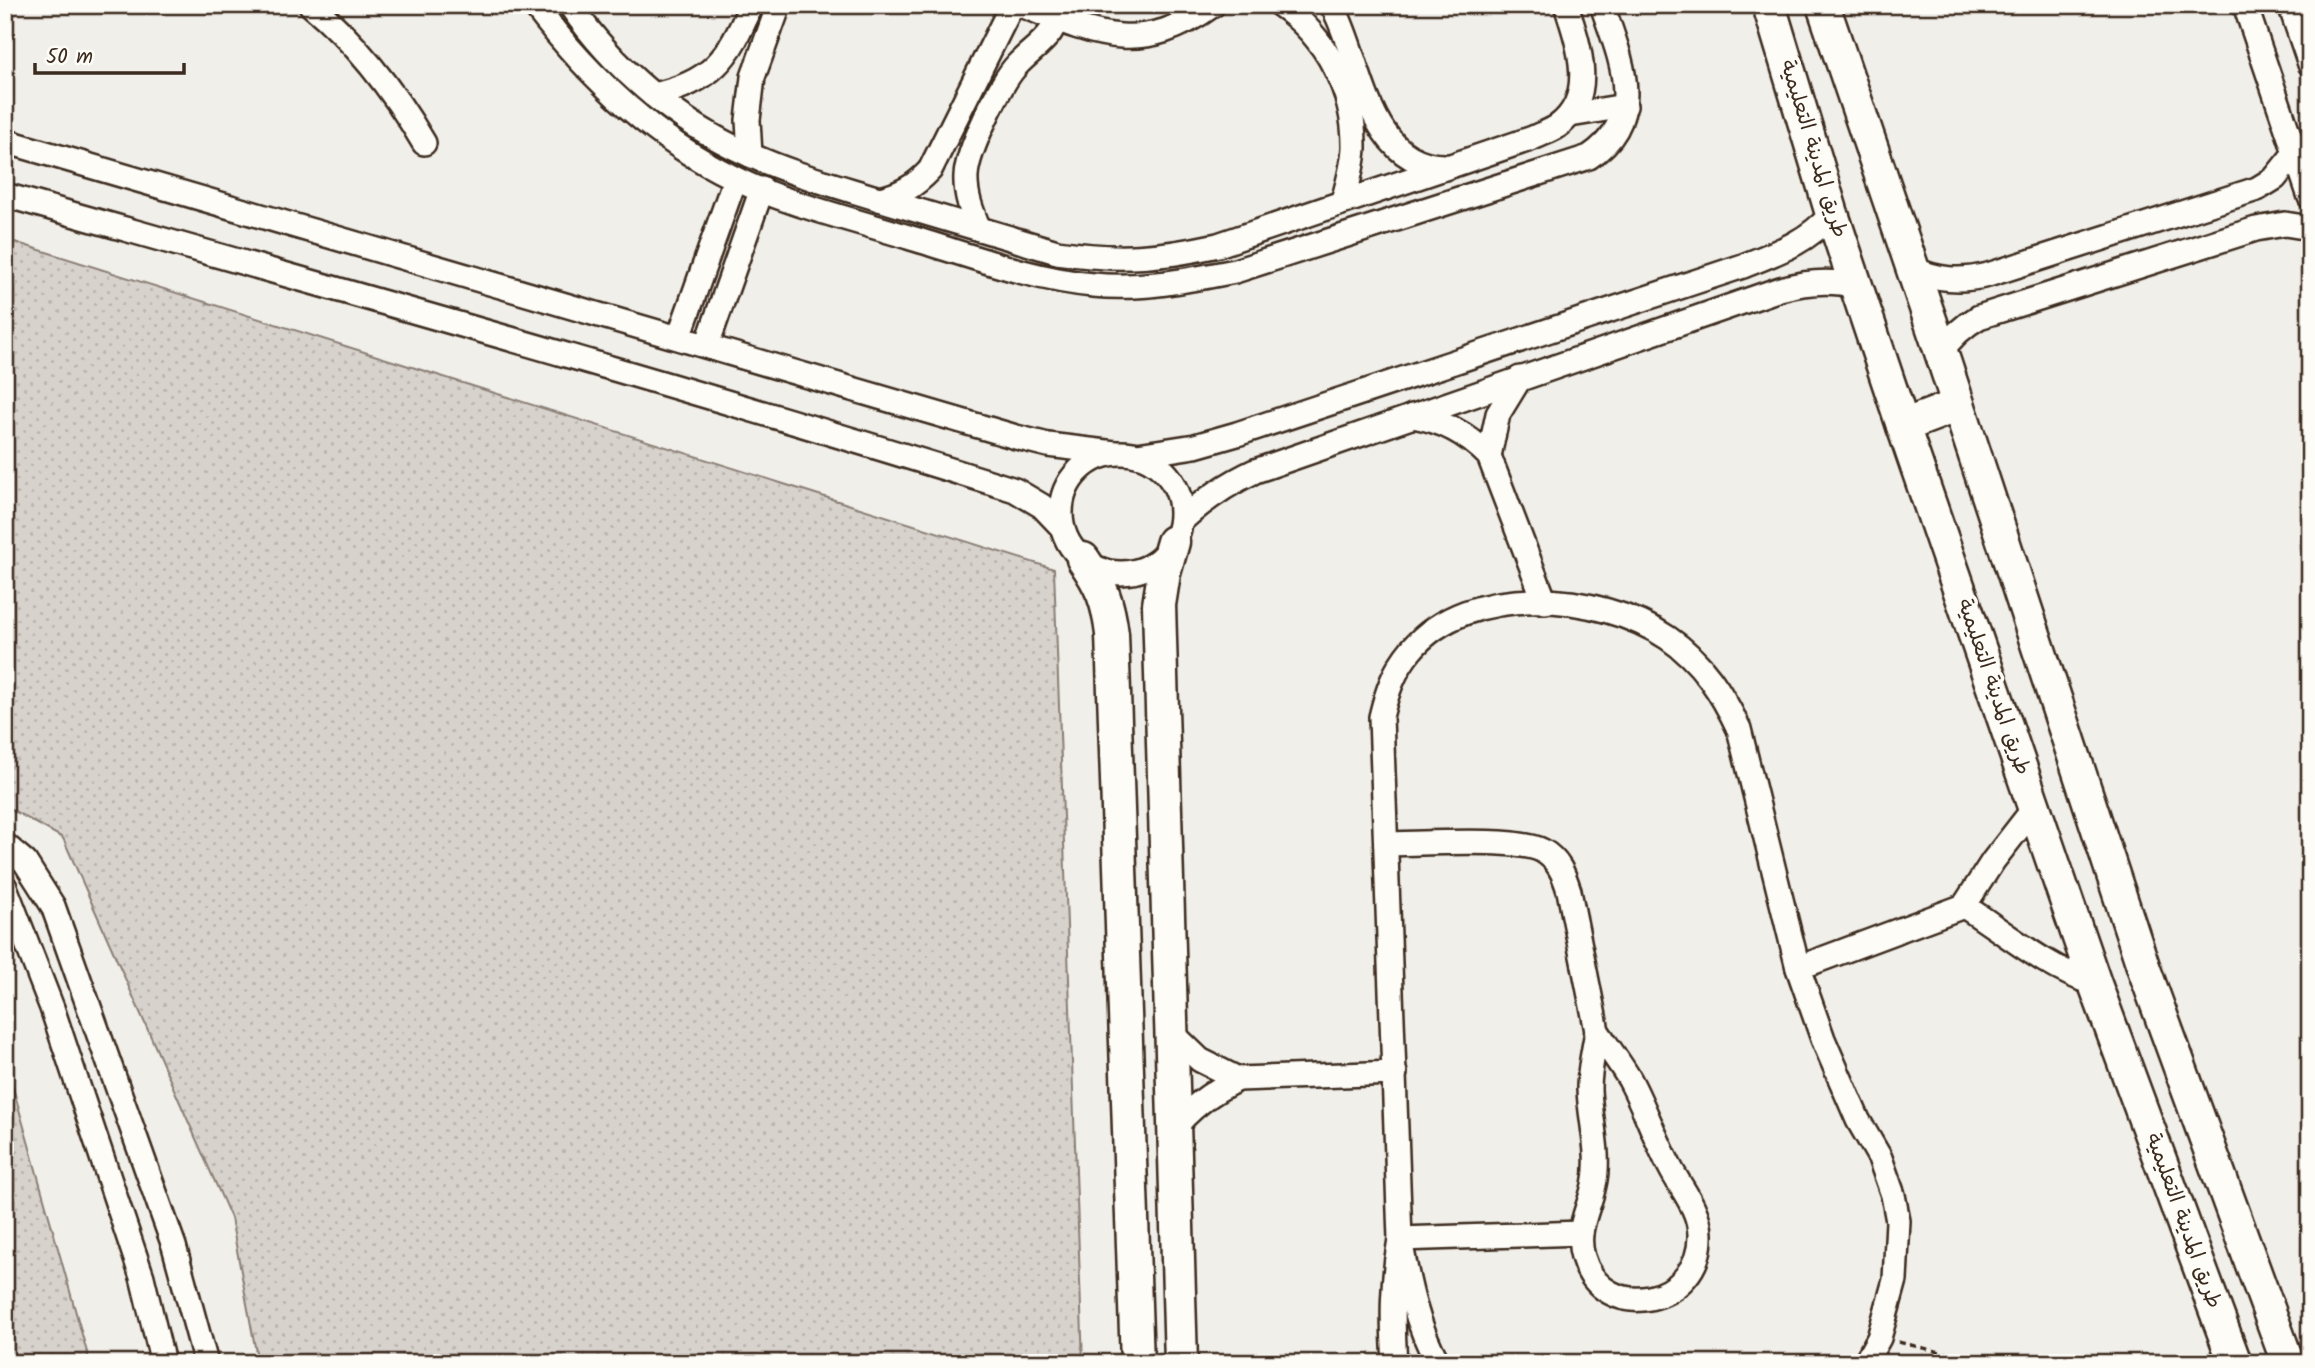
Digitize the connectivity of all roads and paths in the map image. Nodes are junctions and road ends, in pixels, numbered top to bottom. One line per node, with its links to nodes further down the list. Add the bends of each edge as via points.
1 (311, 5): 23 (street, via 366,58)
2 (534, 5): 27 (street, via 574,56 623,104 676,145)
3 (570, 5): 19 (street, via 608,52)
4 (751, 5): 19 (street, via 726,57 693,83)
5 (779, 5): 25 (street, via 753,77)
6 (1012, 5): 32 (street, via 930,170 912,187)
7 (1021, 5): 17 (street)
8 (1280, 5): 33 (street, via 1314,34 1348,100 1354,150)
9 (1332, 5): 26 (street, via 1385,135 1417,161)
10 (1566, 5): 21 (street, via 1582,61 1580,89)
11 (1602, 5): 20 (street, via 1622,71)
12 (1769, 5): 35 (street, طريق المدينة التعليمية)
13 (1823, 5): 39 (street)
14 (2245, 5): 24 (street)
15 (2290, 5): 18 (street)
16 (1213, 6): 17 (street, via 1175,27 1143,37 1110,36)
17 (1058, 13): 37 (street, via 1046,40 1010,74 971,151 966,183)
18 (2310, 64)
19 (653, 95): 25 (street, via 700,129)
20 (1625, 106): 21 (street); 40 (street, via 1613,136 1589,157 1235,271)
21 (1570, 114): 26 (street, via 1558,127 1533,138)
22 (5, 141): 42 (street)
23 (424, 143)
24 (2302, 148): 31 (street); 39 (street, via 2275,178 2258,189 1987,275 1942,279)
25 (750, 155): 28 (street)
26 (1448, 166): 33 (street)
27 (735, 179): 29 (street); 42 (street)
28 (819, 181): 32 (street); 34 (street)
29 (762, 189): 34 (street); 43 (street)
30 (5, 195): 51 (street, via 623,371 1015,490 1042,506)
31 (2310, 197)
32 (879, 199): 37 (street)
33 (1343, 201): 38 (street, via 1218,245)
34 (810, 207): 40 (street, via 1066,282 1123,286)
35 (1832, 214): 41 (street, طريق المدينة التعليمية); 49 (street, via 1803,241 1742,266 1237,435 1195,446)
36 (2310, 228): 44 (street, via 2285,224 2256,229 1979,317)
37 (979, 229): 38 (street, via 1057,252 1096,258)
38 (1173, 255): 40 (street)
39 (1912, 268): 44 (street)
40 (1181, 282)
41 (1855, 286): 45 (street, via 1839,281 1780,289); 48 (street, طريق المدينة التعليمية)
42 (680, 337): 43 (street)
43 (707, 345): 49 (street, via 1016,437)
44 (1941, 352): 46 (street)
45 (1520, 378): 47 (street); 50 (street, via 1497,414)
46 (1958, 405): 48 (street); 79 (street, via 2144,969)
47 (1412, 416): 50 (street, via 1446,425); 52 (street, via 1255,471 1212,495)
48 (1903, 426): 55 (street, طريق المدينة التعليمية)
49 (1126, 454): 51 (street, via 1093,459 1078,470 1062,501); 52 (street, via 1156,464 1171,480 1180,499)
50 (1489, 456): 54 (street)
51 (1062, 527): 53 (street)
52 (1177, 532): 53 (street, via 1161,558 1142,569 1102,570); 62 (street, via 1159,605)
53 (1083, 559): 72 (street, via 1104,594 1112,634)
54 (1545, 602): 56 (street, via 1504,603 1453,618 1412,648 1397,669 1381,717); 60 (street, via 1587,606 1643,624 1668,638 1711,678 1739,729)
55 (2035, 807): 59 (street); 61 (street, طريق المدينة التعليمية)
56 (1386, 844): 63 (street, via 1525,845 1554,859 1569,891); 64 (street)
57 (5, 845): 71 (street, via 25,862 52,906 174,1245)
58 (5, 887): 70 (street, via 52,1008 142,1277)
59 (1964, 906): 60 (street); 61 (street, via 2051,966)
60 (1798, 968): 69 (street, via 1823,1039 1893,1195 1898,1221 1895,1280)
61 (2095, 984): 78 (street, طريق المدينة التعليمية)
62 (1170, 1031): 65 (street, via 1200,1060); 66 (street)
63 (1597, 1031): 67 (street, via 1589,1086 1595,1183); 67 (street, via 1630,1080 1670,1168 1695,1210 1700,1244 1693,1266 1679,1285 1656,1298 1630,1299 1617,1296 1596,1280 1583,1258)
64 (1395, 1073): 65 (street); 68 (street)
65 (1238, 1079): 66 (street, via 1202,1101)
66 (1174, 1130): 73 (street)
67 (1580, 1233): 68 (street)
68 (1400, 1239): 74 (street, via 1391,1309); 75 (street, via 1409,1292 1424,1339)
69 (1879, 1338): 76 (street); 77 (path)
70 (163, 1363)
71 (206, 1363)
72 (1137, 1363)
73 (1181, 1363)
74 (1395, 1363)
75 (1438, 1363)
76 (1865, 1363)
77 (1987, 1363)
78 (2235, 1363)
79 (2288, 1363)

